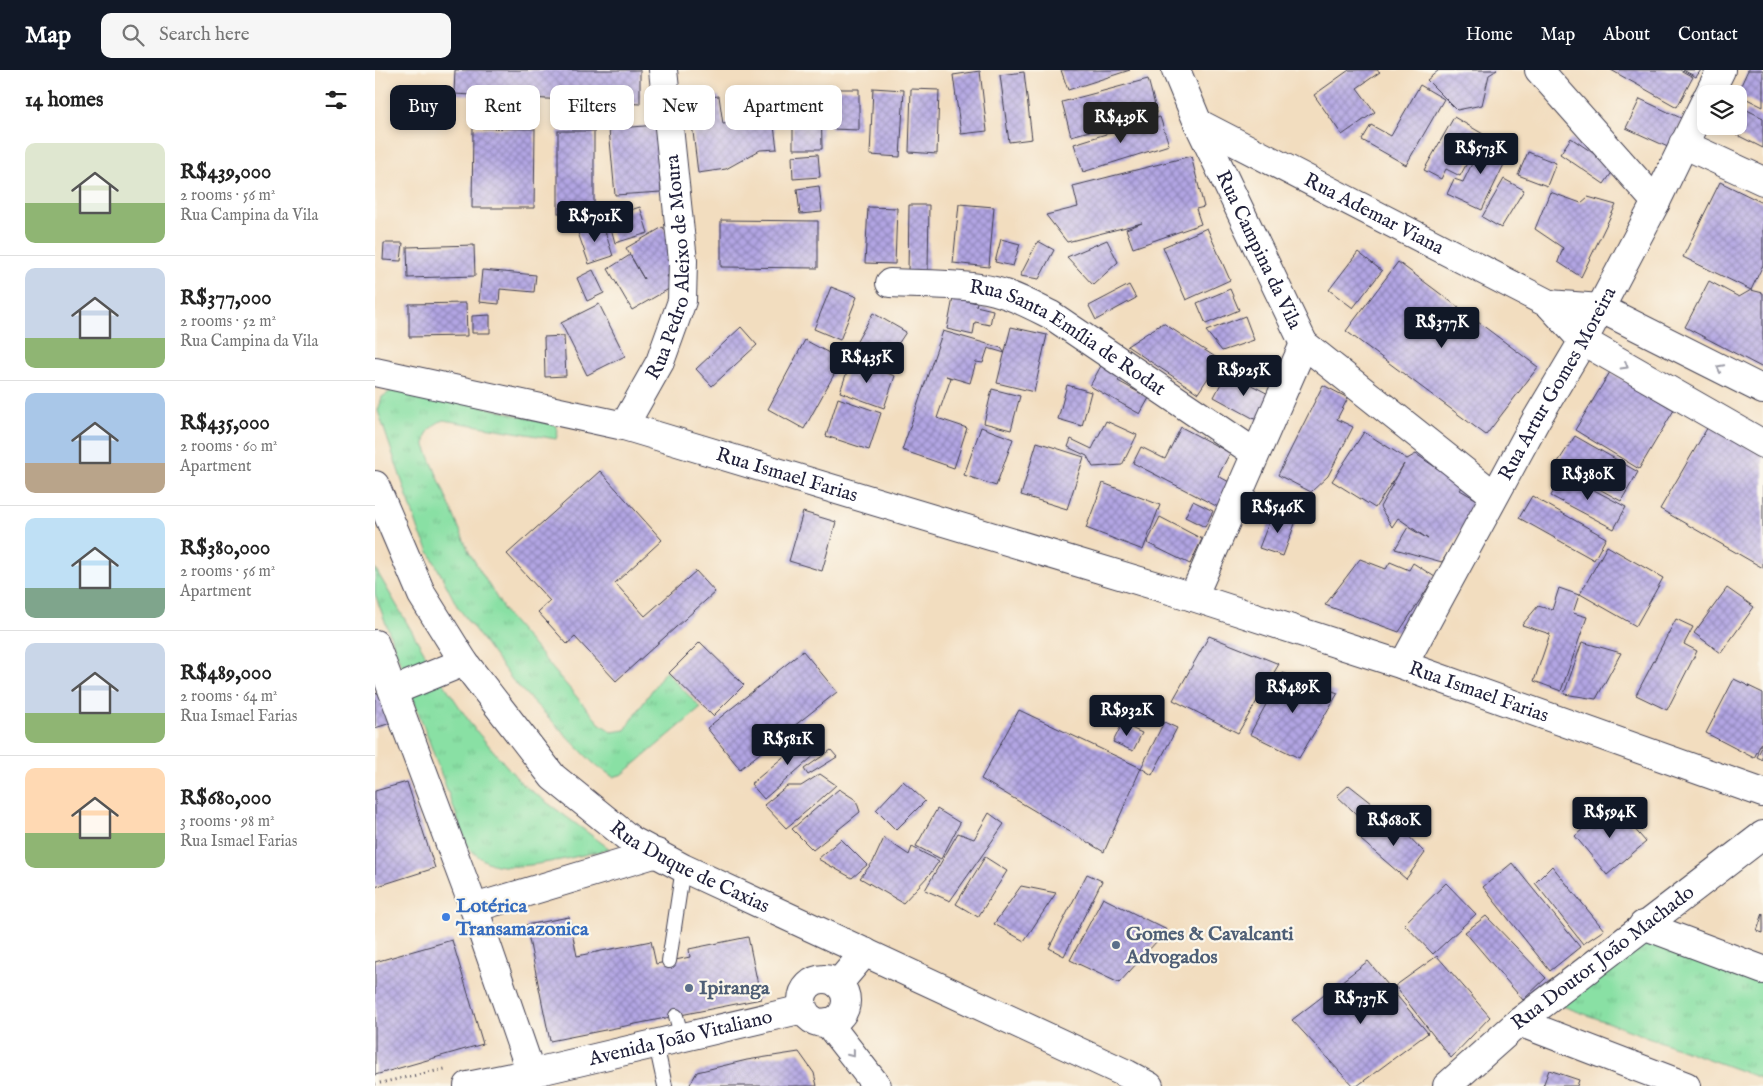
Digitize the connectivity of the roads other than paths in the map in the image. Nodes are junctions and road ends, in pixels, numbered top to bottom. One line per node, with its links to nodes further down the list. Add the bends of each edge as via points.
1 (1176, 70): 7 (street, Rua Campina da Vila)
2 (1539, 70): 10 (street)
3 (1721, 70): 5 (street)
4 (668, 71): 18 (street, Rua Pedro Aleixo de Moura, via 683,261 682,301 660,362)
5 (1714, 85)
6 (1697, 117): 8 (street, Rua Artur Gomes Moreira)
7 (1198, 123): 12 (street, Rua Ademar Viana); 15 (street, Rua Campina da Vila)
8 (1683, 144): 9 (street); 10 (street, Rua Artur Gomes Moreira)
9 (1763, 181)
10 (1656, 202): 13 (street, Rua Artur Gomes Moreira)
11 (890, 283): 20 (street, Rua Santa Emília de Rodat, via 985,290 1020,299 1051,315)
12 (1549, 304): 13 (street, Rua Ademar Viana); 14 (street, Rua Ademar Viana)
13 (1599, 308): 14 (street, Rua Artur Gomes Moreira); 17 (street, Rua Ademar Viana, one-way to 13)
14 (1583, 341): 19 (street, Rua Ademar Viana, one-way to 19); 22 (street, Rua Artur Gomes Moreira)
15 (1304, 344): 20 (street); 22 (street, Rua Campina da Vila)
16 (375, 372): 18 (street, Rua Ismael Farias)
17 (1763, 390)
18 (624, 426): 23 (street, Rua Ismael Farias)
19 (1763, 444)
20 (1255, 453): 23 (street)
21 (375, 485): 25 (street, Rua Duque de Caxias, via 422,595)
22 (1494, 495): 26 (street, Rua Artur Gomes Moreira)
23 (1193, 597): 26 (street, Rua Ismael Farias)
24 (375, 644): 27 (street)
25 (464, 662): 27 (street); 30 (street, Rua Duque de Caxias, via 553,777 631,840)
26 (1403, 666): 28 (street, Rua Ismael Farias)
27 (393, 691): 32 (street)
28 (1763, 793)
29 (1763, 835): 33 (street, Rua Doutor João Machado)
30 (657, 853): 31 (street, Rua Duque de Caxias); 32 (street)
31 (683, 868): 34 (street, Rua Duque de Caxias); 35 (lane)
32 (474, 908): 42 (street)
33 (1643, 926): 36 (street); 40 (street, Rua Doutor João Machado)
34 (865, 952): 37 (street); 46 (street, Rua Duque de Caxias)
35 (669, 961)
36 (1763, 970)
37 (838, 984): 38 (street, via 820,979 811,983 804,990); 39 (street, via 844,992 843,1011 837,1019)
38 (803, 1009): 39 (street, via 817,1022); 41 (street, Avenida João Vitaliano)
39 (827, 1022): 45 (street, one-way to 45)
40 (1519, 1022): 47 (street, Rua Doutor João Machado); 48 (street)
41 (671, 1032): 42 (street, Avenida João Vitaliano); 44 (lane)
42 (531, 1073): 43 (street, Avenida João Vitaliano)
43 (468, 1086)
44 (665, 1086)
45 (877, 1086)
46 (1149, 1086)
47 (1447, 1086)
48 (1687, 1086)

